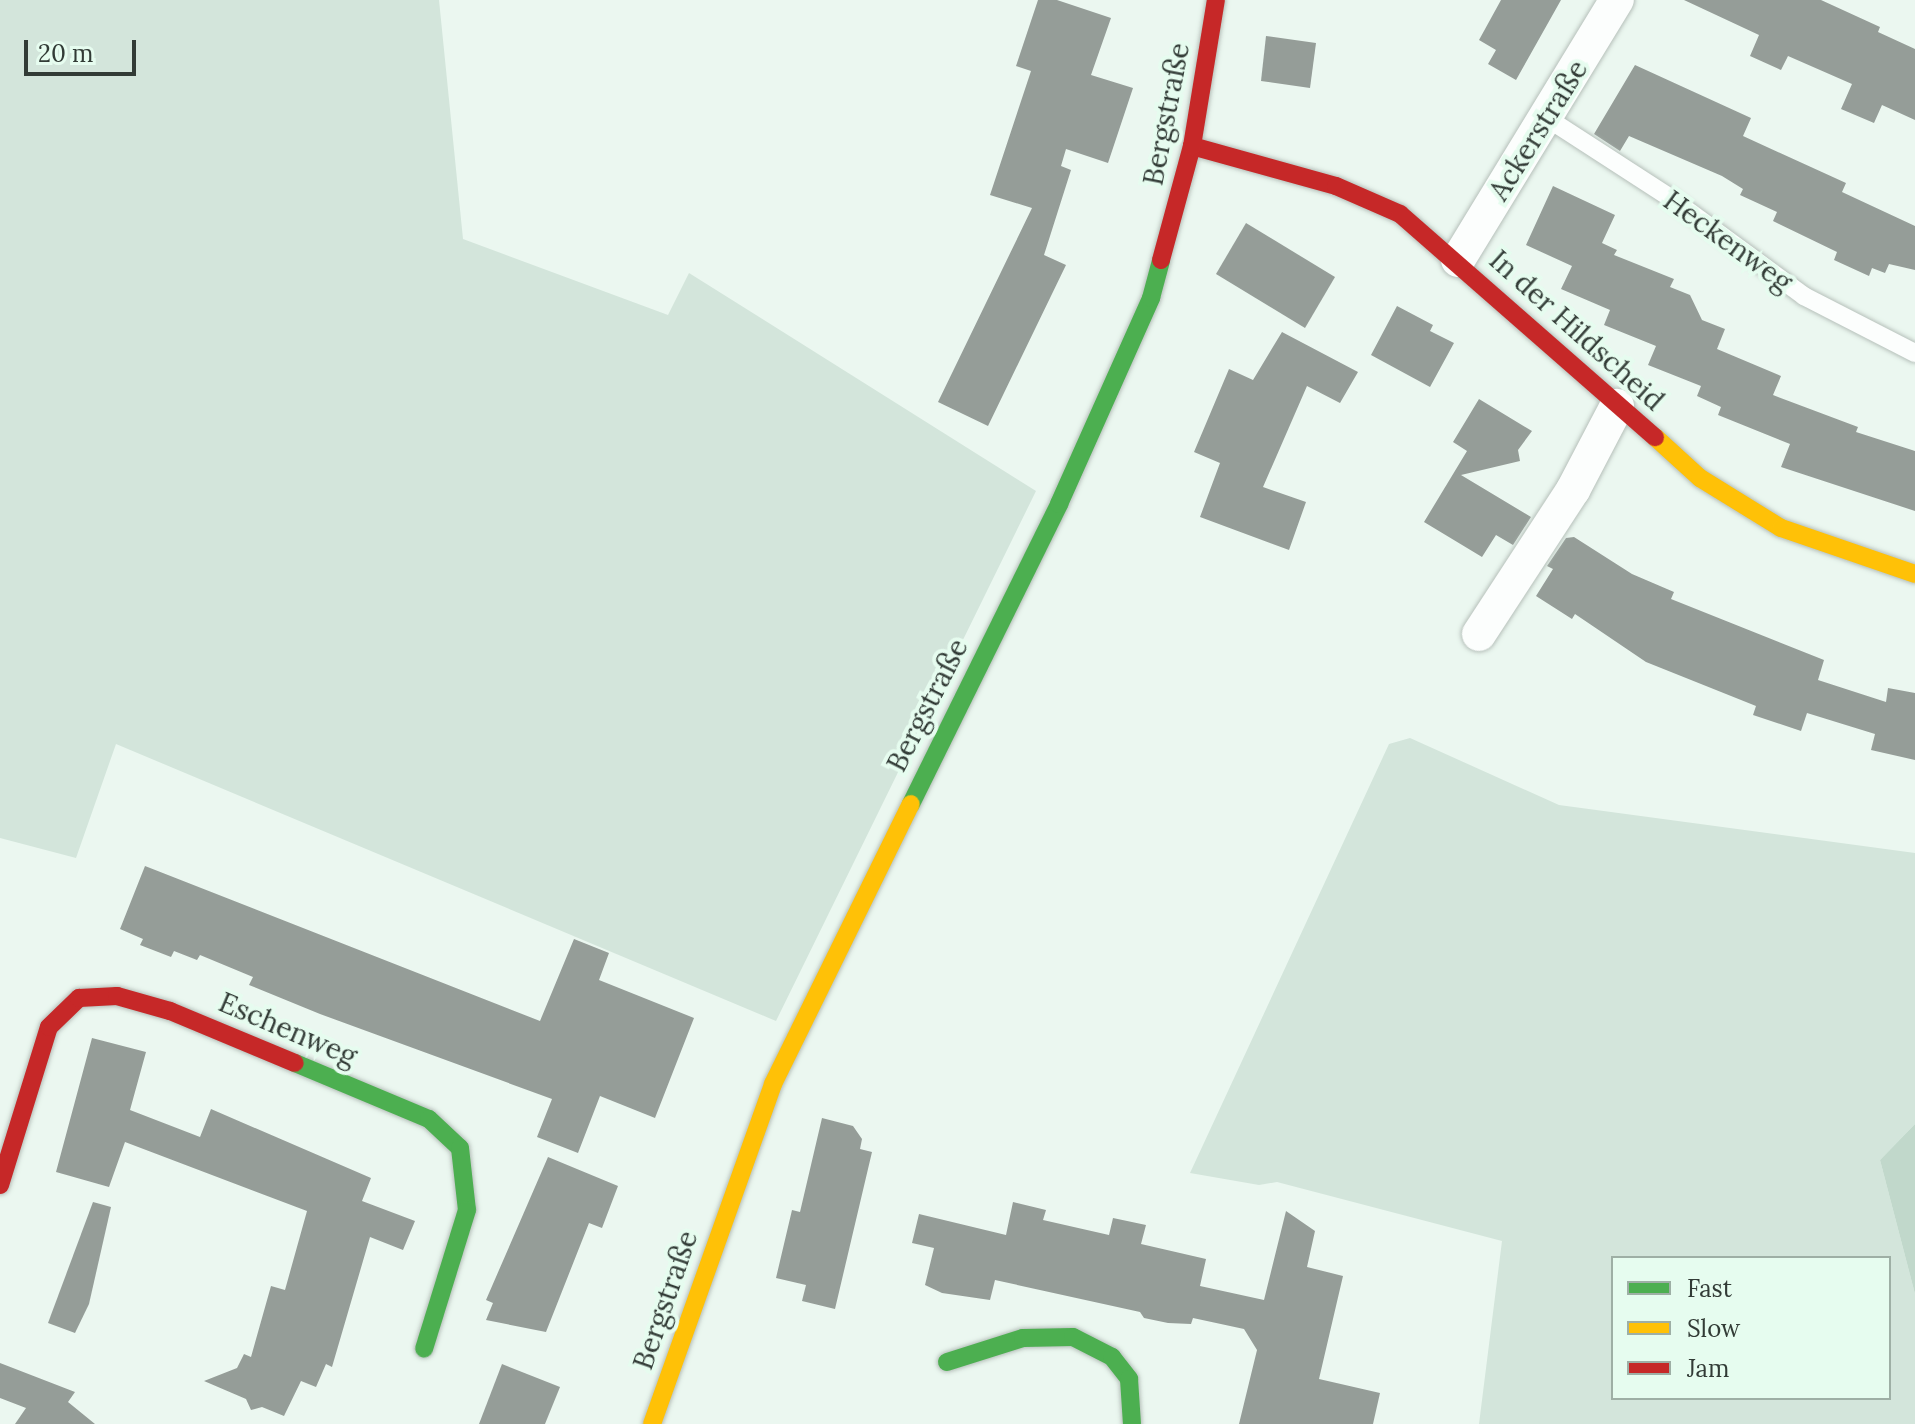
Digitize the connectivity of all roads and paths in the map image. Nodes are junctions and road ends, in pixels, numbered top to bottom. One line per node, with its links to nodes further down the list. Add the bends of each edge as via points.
1 (1216, 0): 4 (street, Bergstraße)
2 (1617, 0): 3 (street, Ackerstraße)
3 (1547, 118): 5 (street, Ackerstraße); 6 (lane, Heckenweg, via 1672,199 1804,296)
4 (1192, 146): 5 (street, In der Hildscheid, via 1336,186 1400,214); 13 (street, Bergstraße, via 1151,298 1111,395 773,1084)
5 (1458, 260): 7 (street, In der Hildscheid)
6 (1915, 353)
7 (1617, 406): 8 (street, In der Hildscheid, via 1700,478 1781,528); 9 (street, via 1573,490)
8 (1915, 574)
9 (1479, 634)
10 (0, 1185): 11 (street, Eschenweg, via 49,1027 79,998 117,996 170,1011 429,1119 460,1148 467,1210)
11 (424, 1349)
12 (947, 1362): 14 (street, via 1023,1338 1073,1337 1112,1357 1129,1379)
13 (652, 1424)
14 (1132, 1424)

